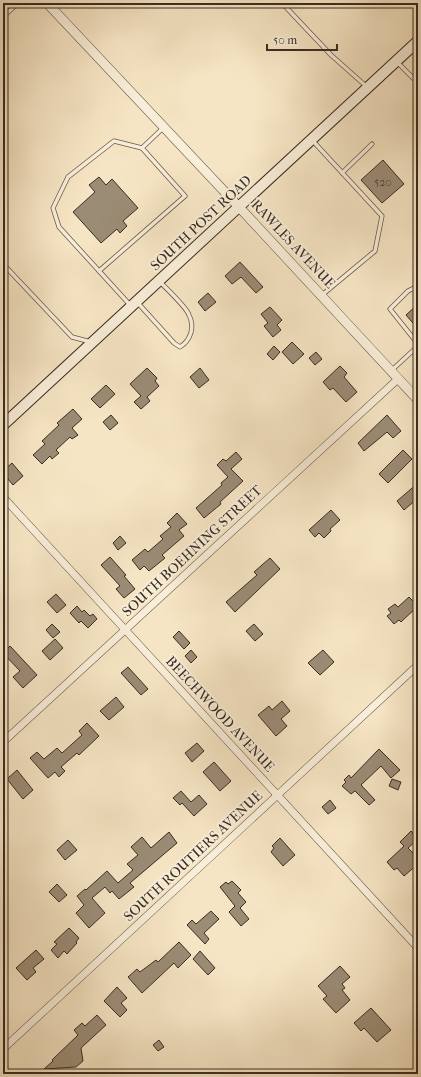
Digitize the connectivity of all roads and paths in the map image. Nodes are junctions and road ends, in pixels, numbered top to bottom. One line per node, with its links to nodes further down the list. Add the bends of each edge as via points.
1 (18, 3): 4 (lane)
2 (47, 3): 9 (street, RAWLES AVENUE)
3 (282, 3): 8 (lane, via 332,55)
4 (3, 17)
5 (418, 41): 6 (main road, SOUTH POST ROAD)
6 (396, 61): 7 (lane); 8 (main road, SOUTH POST ROAD)
7 (418, 83)
8 (368, 87): 10 (main road, SOUTH POST ROAD)
9 (164, 127): 12 (lane); 14 (street, RAWLES AVENUE)
10 (311, 140): 13 (lane); 14 (main road, SOUTH POST ROAD)
11 (372, 144): 13 (lane)
12 (142, 148): 16 (lane, via 185,196); 16 (lane, via 114,141 68,177 53,208 59,227)
13 (342, 173): 19 (lane, via 382,216 375,251)
14 (239, 206): 17 (main road, SOUTH POST ROAD); 19 (street, RAWLES AVENUE)
15 (3, 264): 21 (lane, via 72,337)
16 (99, 271): 20 (lane)
17 (159, 281): 20 (main road, SOUTH POST ROAD); 20 (lane, via 189,313 193,327 186,344 180,347 174,343)
18 (418, 286): 22 (lane, via 408,291 390,309)
19 (322, 296): 23 (street, RAWLES AVENUE)
20 (134, 304): 21 (main road, SOUTH POST ROAD)
21 (92, 342): 26 (main road, SOUTH POST ROAD)
22 (418, 345): 23 (lane)
23 (391, 371): 24 (street, RAWLES AVENUE)
24 (398, 379): 25 (street, RAWLES AVENUE); 28 (street, SOUTH BOEHNING STREET)
25 (418, 400)
26 (3, 425)
27 (3, 497): 28 (street, BEECHWOOD AVENUE)
28 (125, 630): 30 (street, SOUTH BOEHNING STREET); 31 (street, BEECHWOOD AVENUE)
29 (418, 665): 31 (street, SOUTH ROUTIERS AVENUE)
30 (3, 742)
31 (278, 796): 32 (street, BEECHWOOD AVENUE); 33 (street, SOUTH ROUTIERS AVENUE)
32 (418, 948)
33 (3, 1049)

